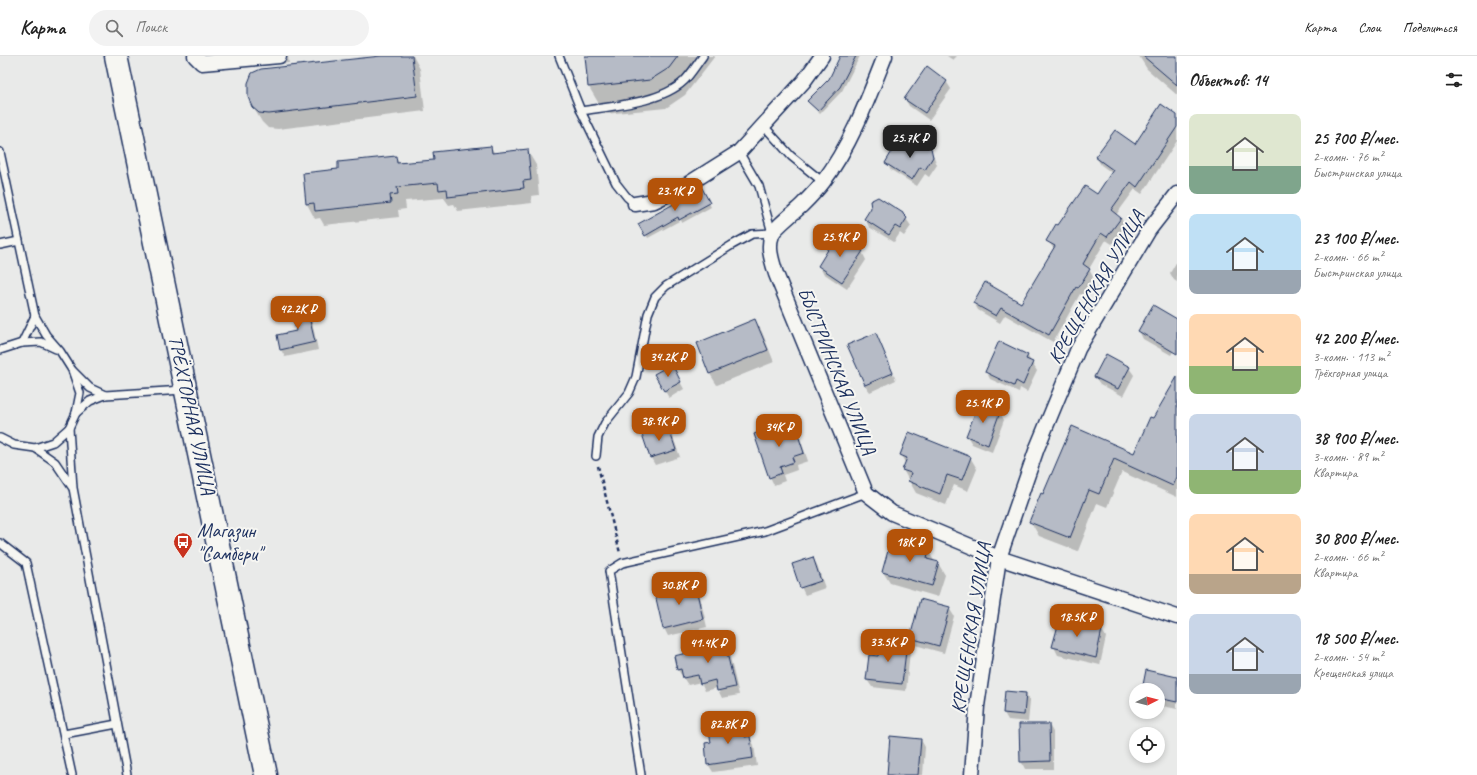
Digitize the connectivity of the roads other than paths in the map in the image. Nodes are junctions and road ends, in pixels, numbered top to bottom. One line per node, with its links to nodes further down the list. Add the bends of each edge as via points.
1 (116, 56): 23 (highway, ТРЁХГОРНАЯ УЛИЦА)
2 (194, 56): 3 (street, via 202,63)
3 (279, 56)
4 (560, 56): 8 (lane)
5 (703, 56): 8 (lane, via 684,81 654,98)
6 (822, 56): 9 (street, via 804,81)
7 (886, 56): 12 (street, via 852,132)
8 (581, 111): 14 (lane, via 616,183)
9 (764, 126): 11 (street); 12 (lane, via 791,156)
10 (0, 152): 16 (lane)
11 (739, 152): 14 (street, via 685,186 654,201); 15 (lane, via 760,186)
12 (823, 182): 15 (street)
13 (1177, 194): 33 (street, КРЕЩЕНСКАЯ УЛИЦА, via 1149,230 1078,349 1037,448)
14 (635, 204)
15 (772, 233): 29 (lane, via 752,234 666,286 654,297 648,314 636,377 629,393 606,422 598,437); 31 (street, БЫСТРИНСКАЯ УЛИЦА, via 770,249 776,274)
16 (19, 241): 17 (lane); 18 (lane)
17 (0, 246)
18 (35, 316): 19 (lane); 21 (lane, via 46,335)
19 (22, 343): 20 (lane); 21 (lane, via 41,342)
20 (0, 350)
21 (60, 351): 22 (lane)
22 (72, 370): 24 (lane, via 90,388); 25 (lane, via 80,393)
23 (187, 389): 24 (lane); 39 (highway, ТРЁХГОРНАЯ УЛИЦА)
24 (105, 395): 25 (lane, via 90,401)
25 (76, 413): 26 (lane)
26 (69, 428): 28 (lane, via 53,442); 30 (lane)
27 (0, 438): 28 (lane, via 14,444)
28 (36, 448): 30 (lane, via 55,462)
29 (596, 456)
30 (73, 488): 35 (lane)
31 (866, 493): 33 (street, via 892,513); 40 (lane, via 765,531 622,563 609,571)
32 (0, 543): 36 (lane, via 26,563)
33 (999, 558): 34 (street); 41 (street, КРЕЩЕНСКАЯ УЛИЦА, via 977,706)
34 (1177, 617)
35 (117, 724): 36 (lane); 38 (lane)
36 (64, 734): 37 (lane)
37 (72, 775)
38 (127, 775)
39 (266, 775)
40 (641, 775)
41 (972, 775)

